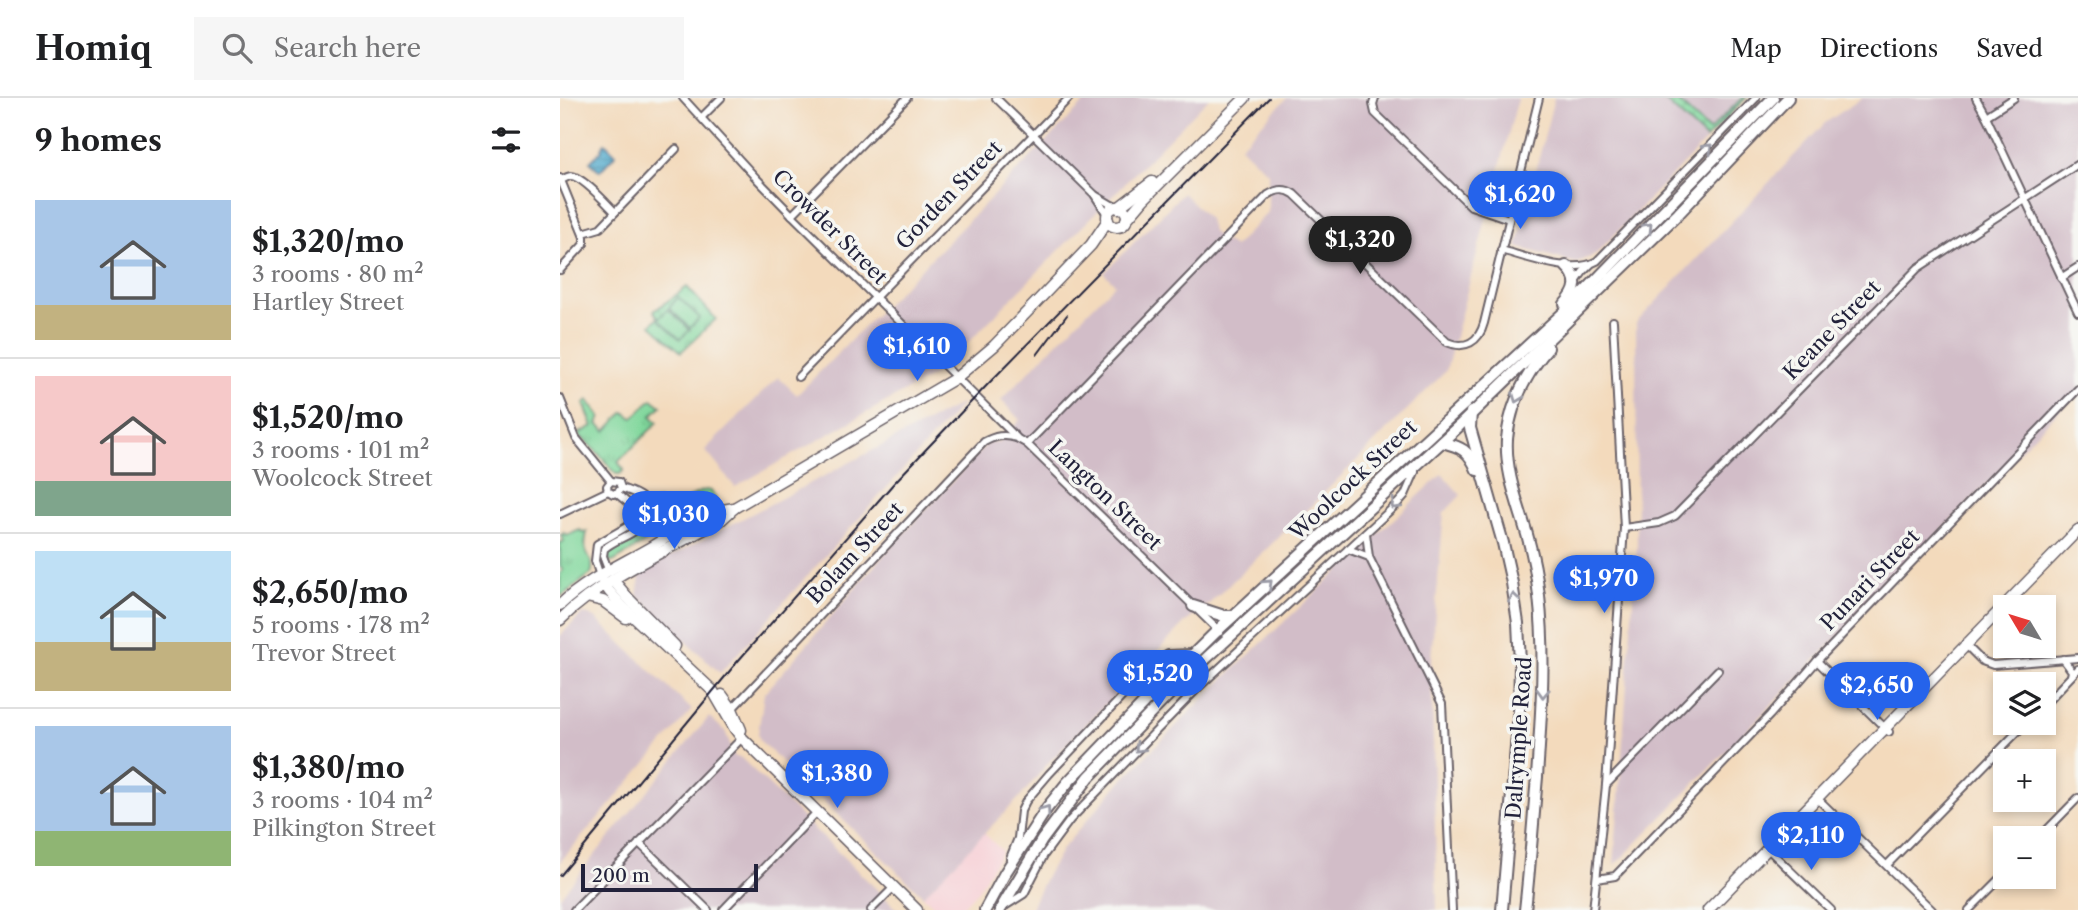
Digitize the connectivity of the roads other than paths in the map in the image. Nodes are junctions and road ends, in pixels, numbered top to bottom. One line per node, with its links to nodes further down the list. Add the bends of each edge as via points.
1 (683, 98): 16 (street, Crowder Street)
2 (721, 98): 16 (street)
3 (907, 98): 25 (street)
4 (996, 98): 17 (street)
5 (1069, 98): 17 (street, Gorden Street)
6 (1236, 98): 23 (main road, via 1146,188)
7 (1245, 98): 27 (main road)
8 (1375, 98): 26 (street, via 1375,113 1461,198 1481,211)
9 (1539, 98): 26 (street)
10 (1756, 98): 31 (street, one-way to 10)
11 (1773, 98): 41 (main road, Woolcock Street, one-way to 11)
12 (1788, 98): 38 (main road, Woolcock Street)
13 (1976, 98): 15 (street)
14 (2014, 98): 15 (street)
15 (1986, 116): 22 (street)
16 (702, 117): 25 (street, Crowder Street)
17 (1033, 134): 21 (street); 37 (street, Gorden Street)
18 (676, 149): 24 (street)
19 (2078, 164): 22 (street, Keane Street)
20 (561, 179): 24 (street, via 576,176); 29 (street)
21 (1094, 194): 23 (street); 28 (street)
22 (2024, 199): 35 (street); 57 (street, Keane Street, via 1918,268 1675,516)
23 (1117, 208): 27 (main road, via 1124,211); 28 (main road, via 1111,210)
24 (615, 212): 29 (street, via 600,228)
25 (792, 215): 37 (street, Crowder Street)
26 (1508, 219): 30 (street)
27 (1126, 220): 28 (main road, via 1122,226)
28 (1110, 221): 43 (main road, via 994,346)
29 (582, 229): 34 (street, via 584,244)
30 (1501, 250): 32 (street); 50 (street, via 1482,331 1461,346 1447,342 1294,194 1281,190 1268,195)
31 (1592, 264): 32 (street); 36 (street)
32 (1566, 266): 36 (main road)
33 (2078, 267): 35 (street)
34 (560, 270)
35 (2061, 278): 39 (street)
36 (1576, 282): 41 (main road, via 1571,298)
37 (874, 296): 42 (street, Gorden Street); 43 (street, Crowder Street)
38 (1586, 303): 45 (main road, Woolcock Street); 90 (main road, Dalrymple Road, one-way to 90, via 1527,375 1507,438 1509,471 1539,592 1544,646)
39 (2078, 312)
40 (1613, 321): 57 (street)
41 (1531, 343): 45 (main road, Woolcock Street)
42 (798, 377)
43 (956, 378): 48 (street, Langton Street); 54 (main road)
44 (2078, 389): 80 (street, Punari Street)
45 (1482, 395): 47 (main road, Dalrymple Road); 70 (main road, Woolcock Street, one-way to 45)
46 (560, 397): 52 (street, via 576,438)
47 (1471, 414): 49 (main road, Woolcock Street); 56 (main road, Dalrymple Road, via 1470,428)
48 (1018, 439): 50 (street, Langton Street); 85 (street, Bolam Street, via 994,436 984,442)
49 (1441, 442): 51 (main road, Woolcock Street); 56 (main road, via 1459,447 1472,459)
50 (1027, 444): 69 (street, Langton Street)
51 (1431, 452): 59 (street, one-way to 59, via 1412,476 1405,495); 74 (main road, Woolcock Street)
52 (611, 481): 53 (street, via 607,486); 53 (street, via 619,482)
53 (615, 491): 55 (street); 64 (street, via 633,506 633,519 597,544 595,561); 64 (street, via 638,494 646,506 638,529 604,549)
54 (734, 508): 63 (main road, via 721,520); 64 (main road, via 692,523)
55 (560, 514)
56 (1496, 522): 89 (main road, Dalrymple Road, one-way to 56, via 1518,623)
57 (1624, 528): 91 (street)
58 (2078, 530): 76 (main road)
59 (1366, 533): 61 (street); 62 (street)
60 (2078, 537): 65 (main road)
61 (1348, 549): 62 (street); 104 (street, one-way to 104, via 1200,686 1086,803 1056,838 1024,894)
62 (1369, 557): 111 (street, via 1442,704)
63 (640, 565): 64 (main road); 67 (main road, via 628,580)
64 (607, 578): 66 (main road); 67 (main road); 68 (main road, via 579,589); 75 (main road, via 622,606)
65 (2022, 595)
66 (587, 597): 71 (main road); 75 (main road, via 603,601)
67 (628, 598): 85 (main road, via 716,688)
68 (560, 605)
69 (1193, 606): 70 (main road); 73 (street, Langton Street)
70 (1233, 616): 73 (main road, Woolcock Street)
71 (560, 620)
72 (1993, 624): 76 (main road)
73 (1218, 630): 74 (street, Langton Street); 77 (main road, Woolcock Street)
74 (1227, 639): 104 (main road, Woolcock Street, via 1089,777 1042,840)
75 (666, 647): 85 (main road)
76 (1968, 647): 79 (street, via 1993,666); 86 (main road)
77 (1193, 653): 99 (main road, Woolcock Street, one-way to 77, via 1068,782); 99 (street, via 1168,654 1156,661 1049,774 1023,806)
78 (2078, 658): 79 (street)
79 (2063, 659): 83 (street)
80 (1817, 661): 86 (street); 100 (street, Punari Street, via 1615,876)
81 (2078, 669): 83 (street)
82 (1718, 670): 91 (street)
83 (2071, 676): 84 (street)
84 (2056, 692)
85 (729, 710): 88 (main road)
86 (1887, 730): 93 (main road)
87 (2014, 735): 98 (street)
88 (741, 738): 94 (main road); 96 (street)
89 (1513, 774): 90 (main road); 112 (main road, Dalrymple Road)
90 (1536, 778): 113 (main road, Dalrymple Road)
91 (1606, 785): 100 (street)
92 (2078, 798): 95 (street)
93 (1819, 800): 97 (main road); 98 (street)
94 (817, 813): 102 (main road); 108 (street)
95 (2051, 826)
96 (639, 843): 106 (street); 107 (street)
97 (1770, 851): 105 (main road); 115 (street)
98 (1887, 865): 116 (street)
99 (1005, 873): 110 (main road, Woolcock Street)
100 (1597, 880): 114 (street)
101 (1993, 886): 117 (street)
102 (894, 887): 103 (main road); 109 (street)
103 (916, 908)
104 (1000, 909)
105 (1713, 909)
106 (574, 910)
107 (708, 910)
108 (723, 910)
109 (871, 910)
110 (985, 910)
111 (1452, 910)
112 (1502, 910)
113 (1525, 910)
114 (1593, 910)
115 (1831, 910)
116 (1932, 910)
117 (1969, 910)

